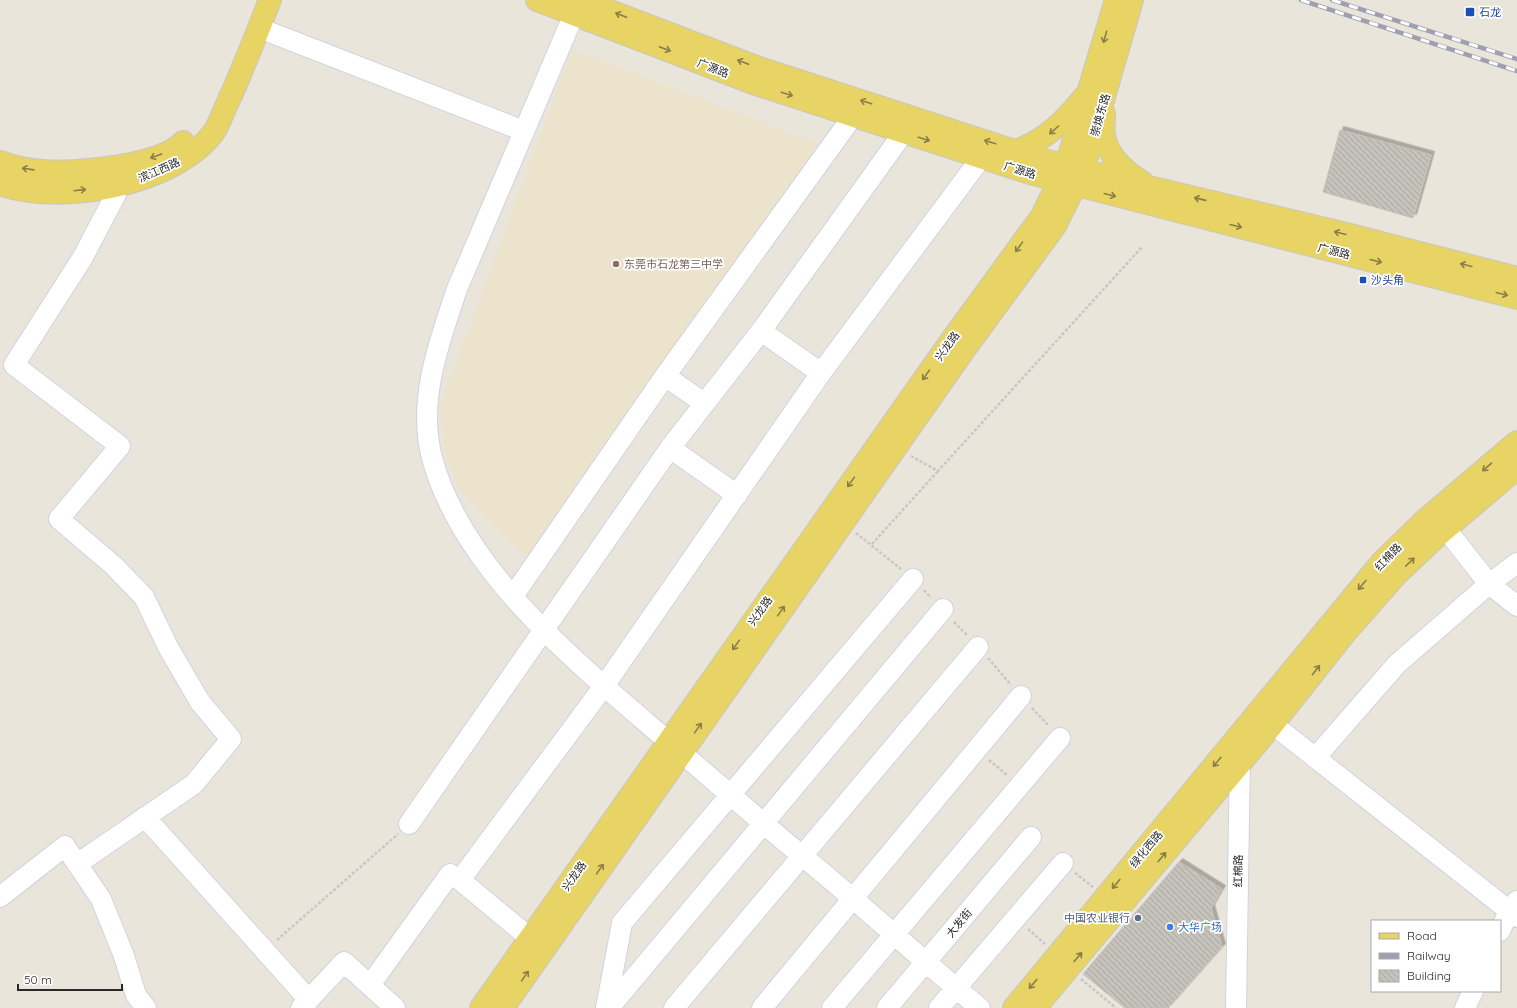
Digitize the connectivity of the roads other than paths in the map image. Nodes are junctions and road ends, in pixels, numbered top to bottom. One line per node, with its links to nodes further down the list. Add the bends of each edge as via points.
1 (256, 0): 14 (main road, 滨江西路, one-way to 14, via 219,90 202,123 177,149 150,159 103,169 72,172 42,171)
2 (270, 0): 7 (main road, 滨江西路)
3 (537, 0): 6 (main road, 广源路)
4 (1116, 0): 8 (main road, 崇焕东路, one-way to 8)
5 (1132, 0): 8 (main road, 崇焕东路)
6 (577, 7): 9 (main road, 广源路, one-way to 9, via 753,84); 10 (street); 12 (main road, 广源路, one-way to 6)
7 (259, 28): 10 (street); 16 (main road, 滨江西路, one-way to 7, via 40,192 104,187 153,175 185,159 214,132)
8 (1096, 96): 12 (main road, one-way to 12, via 1037,142); 15 (main road, 崇焕东路); 17 (main road, via 1104,137 1113,156 1126,172)
9 (853, 116): 11 (main road, 广源路); 24 (street)
10 (524, 131): 34 (street, via 457,289 430,383 426,422 432,458 451,507 477,551)
11 (904, 132): 13 (main road, 广源路, one-way to 13); 22 (street)
12 (1017, 151): 15 (main road, 广源路)
13 (982, 158): 15 (main road, 广源路); 23 (street)
14 (0, 162)
15 (1071, 176): 17 (main road, 广源路); 19 (main road, 崇焕东路); 21 (main road, 广源路, one-way to 21)
16 (0, 184)
17 (1148, 187): 20 (main road, 广源路, one-way to 17)
18 (116, 194): 49 (street, via 83,257 14,365 120,446 59,519 114,566 144,597 168,647 200,702 231,739 194,784)
19 (1048, 221): 45 (main road, 兴龙路, one-way to 19, via 896,448); 45 (main road, 兴龙路, one-way to 45, via 946,347)
20 (1517, 278)
21 (1517, 298)
22 (761, 331): 23 (street); 25 (street)
23 (821, 373): 29 (street)
24 (665, 376): 25 (street); 34 (street)
25 (704, 403): 27 (street)
26 (1517, 442): 40 (main road, 红棉路, one-way to 40, via 1424,521 1382,562 1332,620)
27 (670, 448): 29 (street); 37 (street)
28 (1517, 468): 30 (main road, 红棉路)
29 (737, 495): 39 (street)
30 (1446, 529): 33 (street); 40 (main road, 红棉路, one-way to 30, via 1396,575)
31 (1517, 563): 33 (street)
32 (913, 579): 48 (street)
33 (1489, 584): 35 (street); 46 (street, via 1397,664)
34 (513, 596): 37 (street)
35 (1517, 606)
36 (943, 609): 51 (street)
37 (544, 630): 39 (street); 50 (street)
38 (978, 647): 53 (street)
39 (604, 686): 45 (street); 56 (street)
40 (1285, 695): 42 (main road, 绿化西路)
41 (1021, 696): 58 (street)
42 (1266, 718): 43 (main road, 绿化西路); 46 (street); 47 (main road, 绿化西路)
43 (1241, 734): 47 (street, 红棉路); 80 (main road, 绿化西路, one-way to 80)
44 (1060, 738): 61 (street)
45 (675, 747): 48 (street); 62 (main road, 兴龙路); 71 (main road, 兴龙路, one-way to 45)
46 (1315, 758): 59 (street)
47 (1240, 763): 81 (main road, 绿化西路, one-way to 47); 82 (street, 红棉路)
48 (729, 796): 51 (street); 72 (street, via 622,923)
49 (145, 817): 55 (street); 67 (street, via 265,951)
50 (409, 824)
51 (763, 824): 53 (street); 73 (street)
52 (1031, 837): 63 (street, 大发街)
53 (802, 856): 58 (street); 74 (street)
54 (1062, 863): 65 (street)
55 (77, 864): 57 (street, via 65,846); 68 (street, via 101,899 124,956 136,995)
56 (460, 880): 62 (street); 64 (street, via 450,874)
57 (0, 897)
58 (854, 899): 61 (street); 75 (street)
59 (1514, 910): 60 (street)
60 (1501, 930)
61 (893, 934): 63 (street); 76 (street)
62 (530, 938): 70 (main road, 兴龙路)
63 (925, 963): 65 (street); 77 (street, 大发街)
64 (370, 985): 67 (street, via 344,962); 69 (street)
65 (956, 988): 78 (street); 79 (street)
66 (1473, 992): 83 (street)
67 (305, 1004)
68 (146, 1008)
69 (395, 1008)
70 (481, 1008)
71 (503, 1008)
72 (606, 1008)
73 (610, 1008)
74 (674, 1008)
75 (762, 1008)
76 (832, 1008)
77 (887, 1008)
78 (939, 1008)
79 (980, 1008)
80 (1014, 1008)
81 (1036, 1008)
82 (1236, 1008)
83 (1465, 1008)

